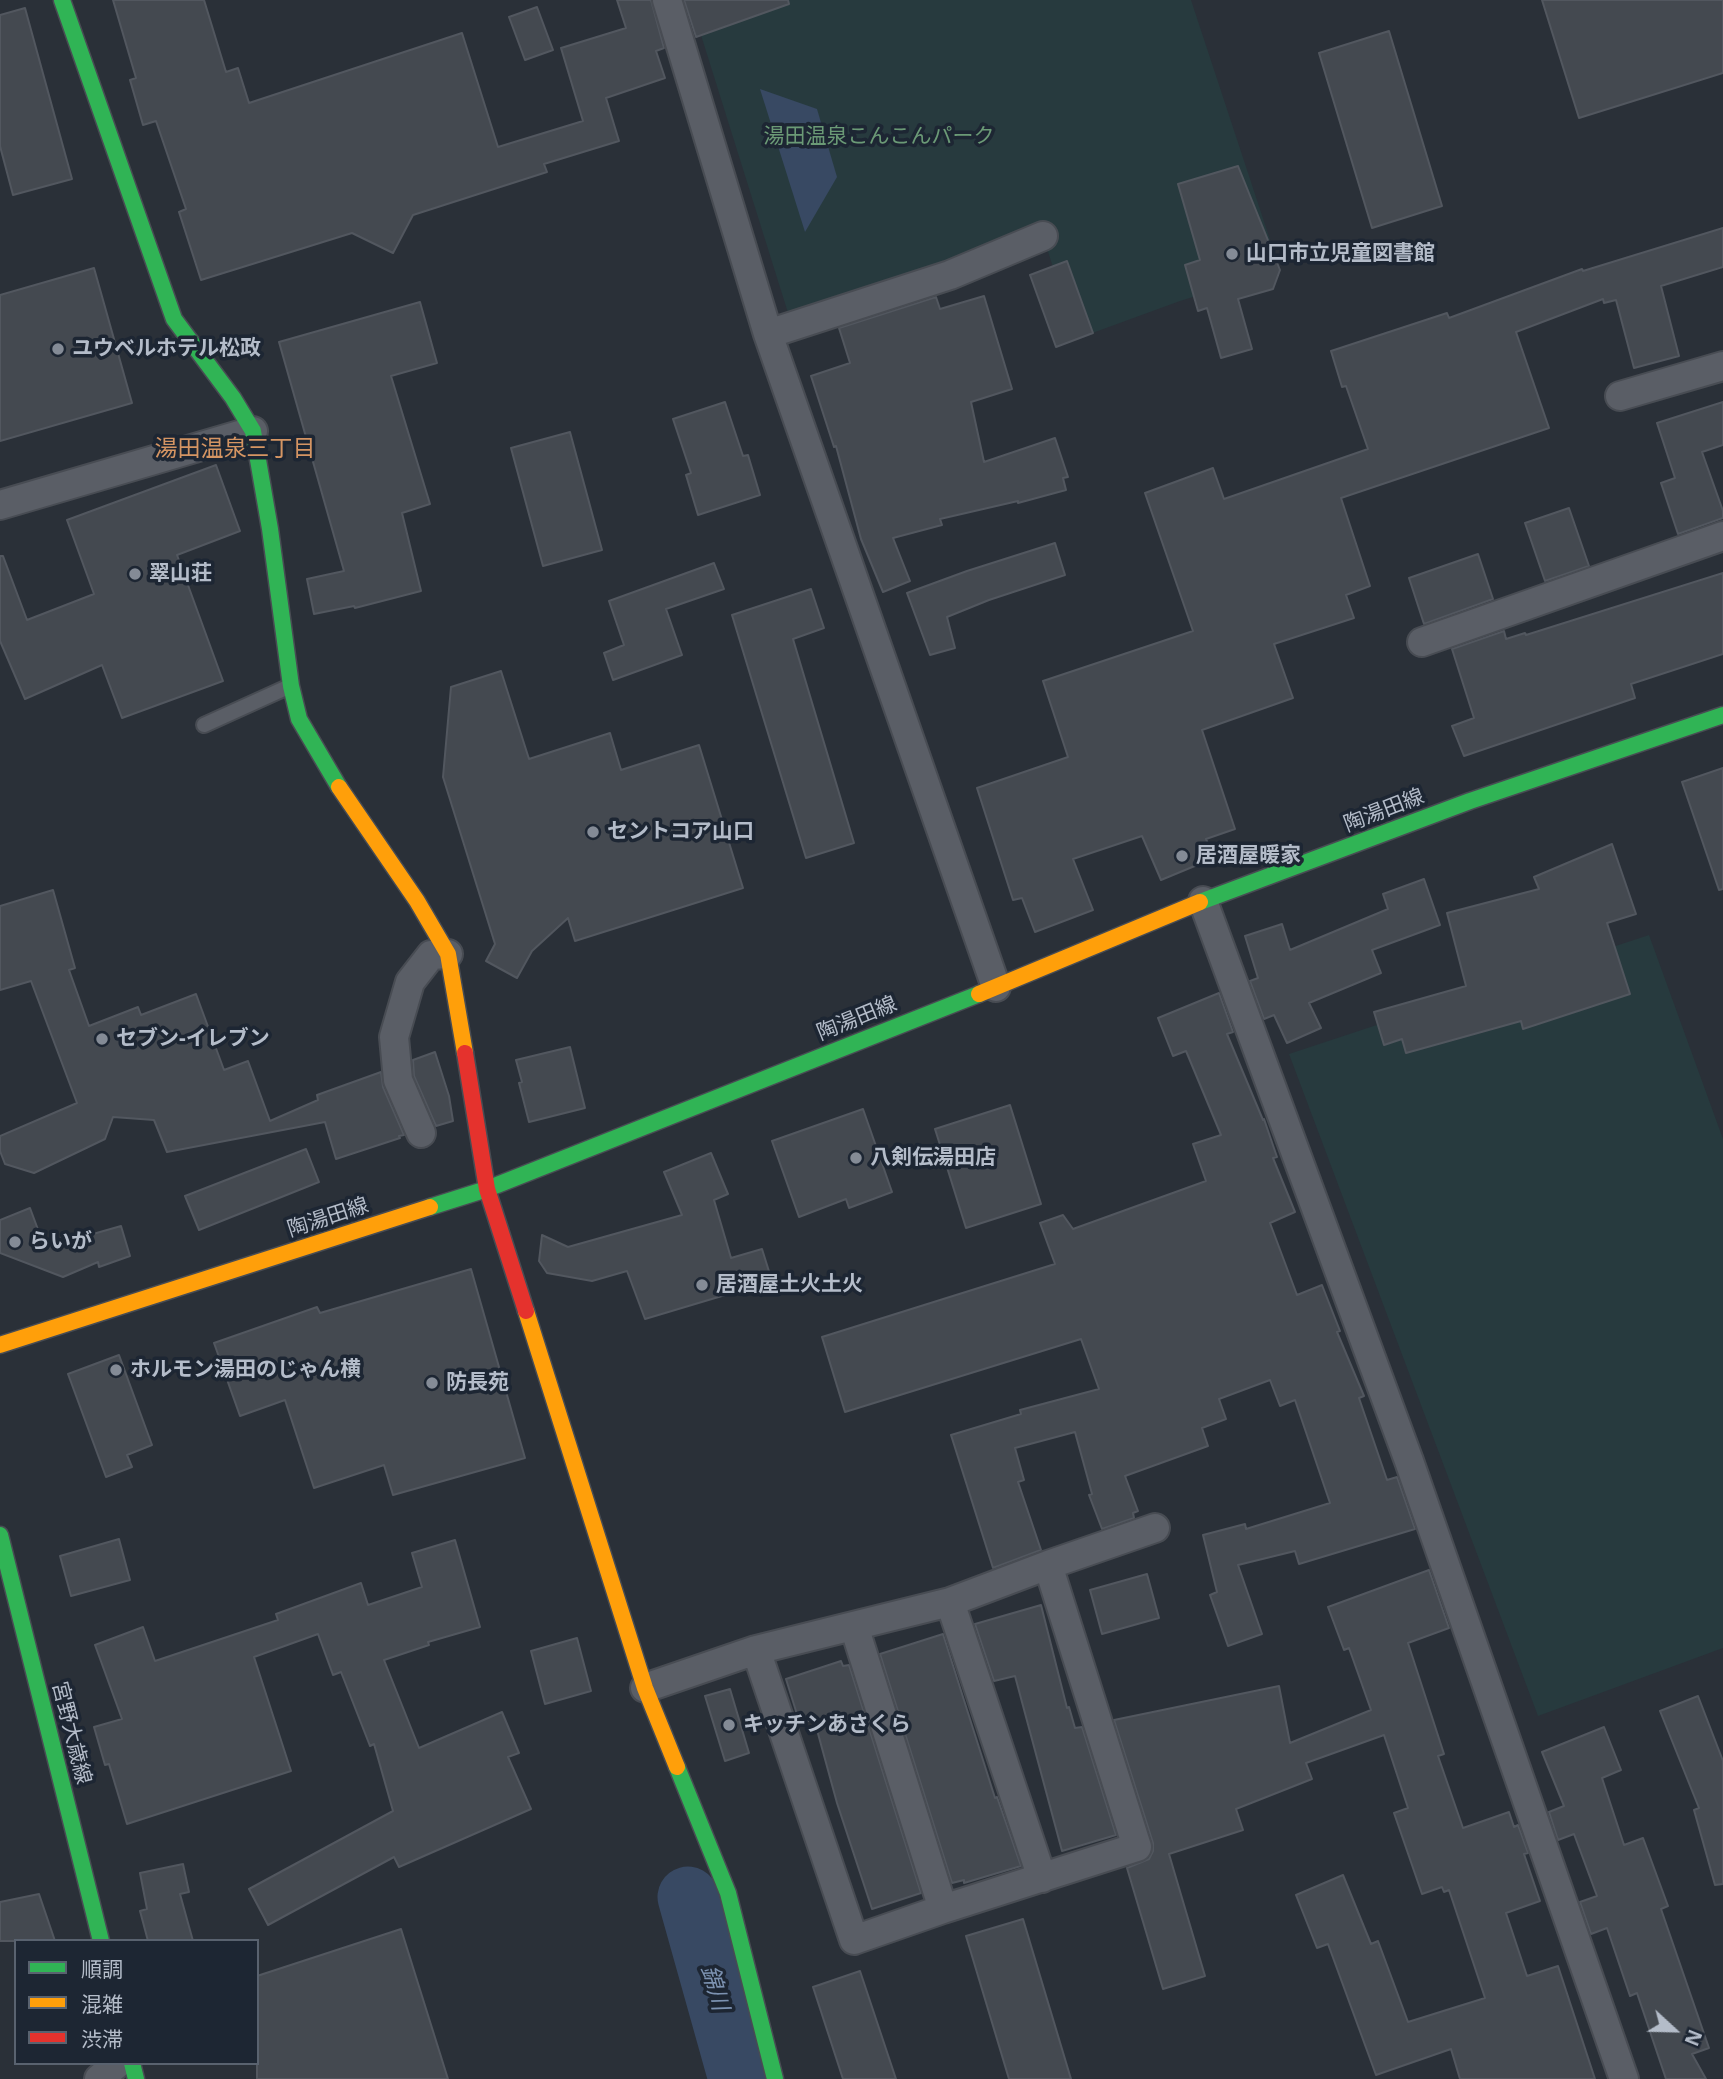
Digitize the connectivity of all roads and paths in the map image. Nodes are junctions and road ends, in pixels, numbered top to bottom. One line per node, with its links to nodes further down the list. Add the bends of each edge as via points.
1 (62, 0): 7 (main road, via 174,319)
2 (667, 0): 4 (street)
3 (1043, 236): 4 (street, via 950,275)
4 (768, 334): 16 (street)
5 (1723, 366): 6 (street)
6 (1620, 396)
7 (253, 431): 8 (street); 11 (main road)
8 (0, 505)
9 (1723, 536): 10 (street)
10 (1422, 642)
11 (291, 686): 13 (lane); 15 (main road, via 299,719 332,776)
12 (1723, 715): 14 (main road, 陶湯田線, via 1470,801)
13 (204, 725)
14 (1203, 901): 16 (main road, 陶湯田線); 33 (street, via 1409,1461)
15 (448, 954): 17 (street, via 431,955 410,982 394,1037 398,1080); 18 (main road)
16 (996, 987): 18 (main road, 陶湯田線)
17 (421, 1133)
18 (487, 1189): 19 (main road, 陶湯田線); 26 (main road)
19 (0, 1345)
20 (1155, 1528): 22 (street)
21 (0, 1535): 29 (main road, 宮野大歳線)
22 (1048, 1565): 23 (street); 27 (street, via 1137,1847)
23 (950, 1602): 24 (street); 27 (street)
24 (854, 1626): 25 (street); 28 (street)
25 (755, 1650): 26 (street); 28 (street, via 855,1941)
26 (645, 1688): 32 (main road, via 728,1894)
27 (1042, 1878): 28 (street)
28 (943, 1909)
29 (101, 1939)
30 (116, 2065): 31 (street)
31 (99, 2079)
32 (775, 2079)
33 (1624, 2079)

